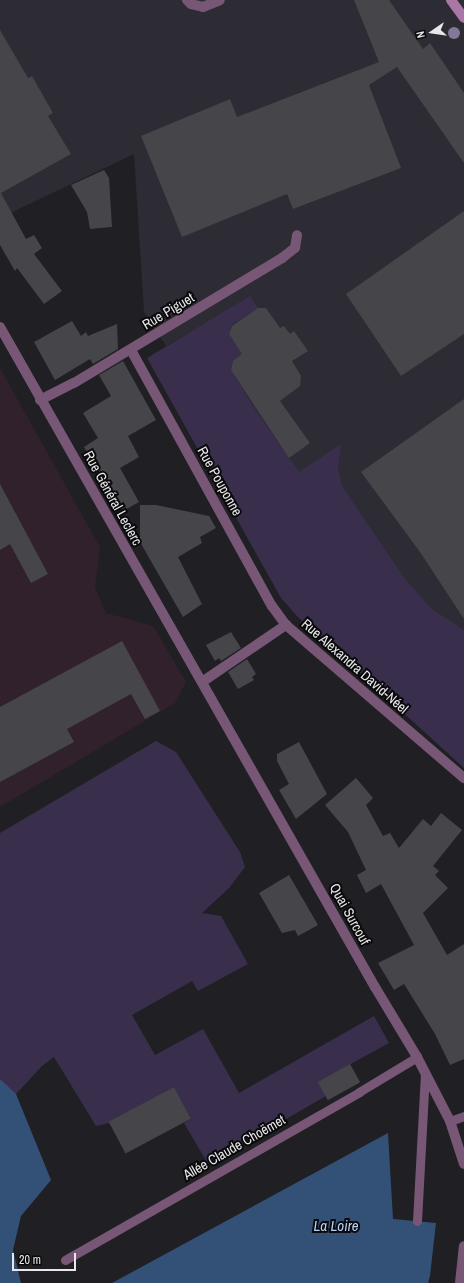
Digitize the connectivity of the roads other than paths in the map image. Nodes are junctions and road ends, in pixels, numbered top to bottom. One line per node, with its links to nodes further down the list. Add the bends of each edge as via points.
1 (187, 0): 2 (street, via 190,4 204,7)
2 (220, 0)
3 (451, 0): 4 (street)
4 (464, 18)
5 (297, 235): 7 (street, Rue Piguet, via 295,248 282,258)
6 (0, 327): 8 (street, Rue Général Leclerc)
7 (131, 350): 8 (street, Rue Piguet); 9 (street, Rue Pouponne, via 272,606)
8 (40, 400): 10 (street, Rue Général Leclerc)
9 (286, 625): 10 (street, Rue Alexandra David-Néel); 11 (street, Rue Alexandra David-Néel)
10 (202, 682): 12 (street, Quai Surcouf)
11 (464, 778)
12 (416, 1057): 13 (street, Quai Surcouf); 19 (lane, Allée Claude Choëmet)
13 (425, 1073): 15 (street, Quai Surcouf); 17 (lane)
14 (464, 1116): 15 (lane)
15 (450, 1122): 16 (street, Quai Surcouf)
16 (464, 1164)
17 (417, 1221)
18 (464, 1246): 20 (street)
19 (65, 1260)
20 (460, 1283)

